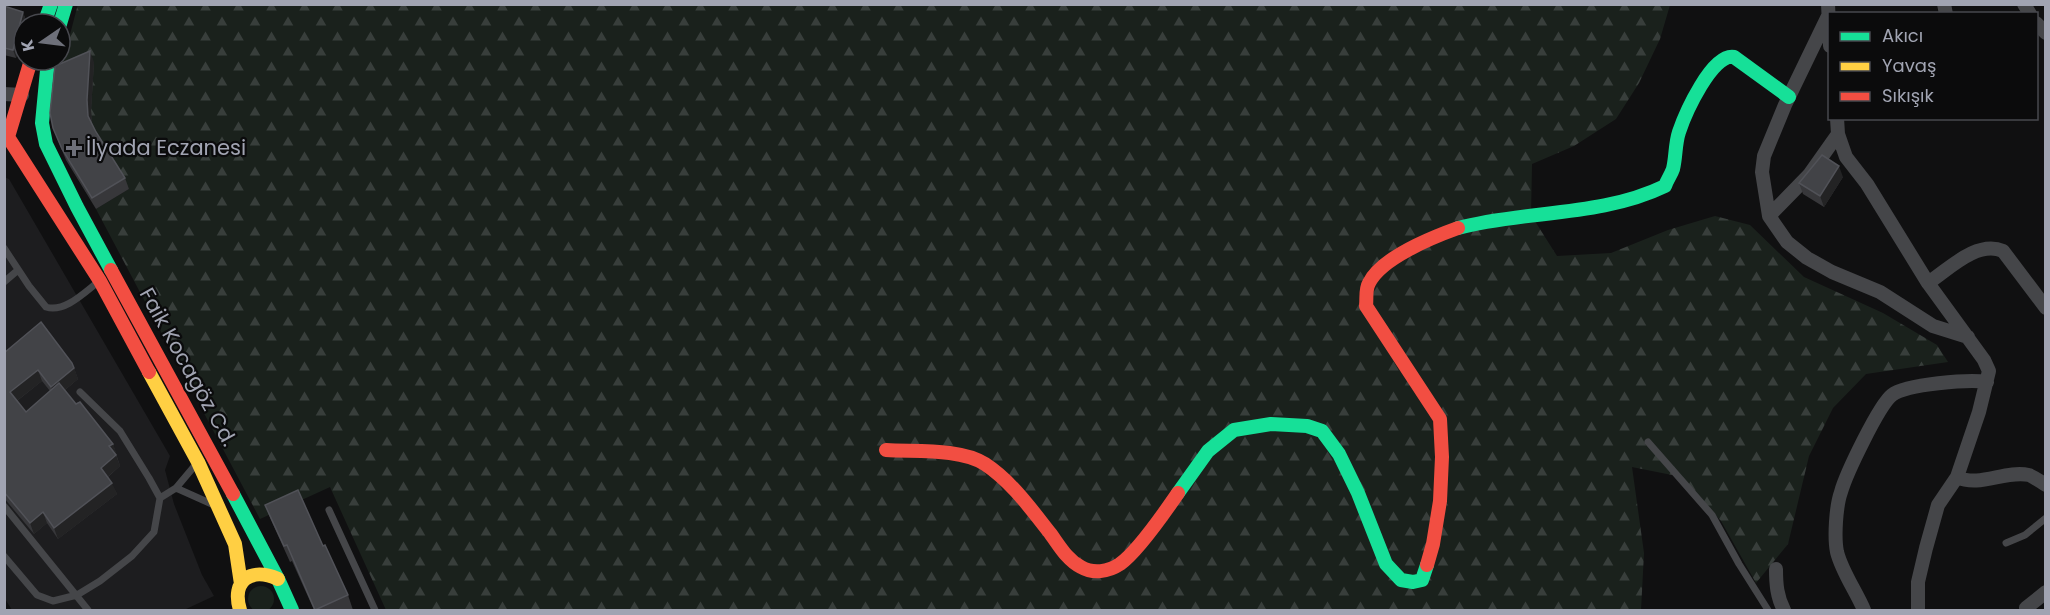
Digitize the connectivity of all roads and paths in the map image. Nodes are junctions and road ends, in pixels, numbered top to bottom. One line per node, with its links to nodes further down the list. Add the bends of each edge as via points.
1 (1828, 10): 6 (street)
2 (29, 72): 5 (street)
3 (47, 72): 7 (street, Faik Kocagöz Cd.)
4 (4, 94): 5 (street)
5 (22, 95): 7 (street); 10 (street)
6 (1789, 97): 13 (street, via 1764,156 1762,172); 24 (street, via 1728,56 1703,81 1679,132 1673,168 1665,186 1650,194 1587,208 1495,219 1440,233 1408,248 1376,272 1367,288 1366,306 1440,419 1441,479 1430,561 1422,580 1401,580 1386,564 1339,454 1322,431 1307,426 1271,424 1234,430 1208,451 1143,540 1119,565 1089,572 1071,561 1038,517 983,462 964,455)
7 (44, 100): 11 (street, Faik Kocagöz Cd., via 42,123)
8 (1837, 120): 9 (street)
9 (1838, 134): 13 (street, via 1809,175); 18 (street, via 1846,157)
10 (6, 136): 12 (street)
11 (46, 144): 12 (street); 37 (street, Faik Kocagöz Cd.)
12 (15, 150): 16 (street)
13 (1768, 216): 20 (street, via 1786,242 1807,258 1880,292 1934,326)
14 (4, 248): 15 (lane)
15 (18, 270): 16 (lane, via 45,306 54,309); 17 (lane)
16 (100, 281): 25 (street)
17 (4, 282)
18 (1928, 283): 19 (street, via 1980,249 1997,248); 20 (street)
19 (2046, 308)
20 (1968, 337): 21 (street, via 1989,371)
21 (1987, 382): 26 (street); 48 (street, via 1941,383 1899,390 1880,410 1840,493 1837,517 1837,552)
22 (80, 392): 29 (lane, via 120,430)
23 (1648, 442): 46 (lane, via 1712,514)
24 (886, 450)
25 (198, 462): 28 (lane); 31 (street)
26 (1957, 477): 27 (street, via 1975,481 2029,475); 49 (street, via 1935,516 1918,582)
27 (2046, 485)
28 (176, 488): 29 (lane); 31 (lane)
29 (160, 498): 39 (lane, via 154,532 132,556)
30 (4, 506): 39 (lane)
31 (218, 507): 40 (street, via 235,544)
32 (329, 510): 45 (lane)
33 (2046, 519): 34 (lane)
34 (2006, 543)
35 (4, 556): 39 (lane, via 37,595 53,601)
36 (1776, 569): 47 (street, via 1779,602)
37 (278, 579): 40 (street, via 258,573 245,579); 41 (street, Faik Kocagöz Cd.)
38 (2046, 592): 43 (street)
39 (77, 595): 44 (lane)
40 (239, 597): 42 (street)
41 (287, 606)
42 (226, 608)
43 (2026, 608)
44 (88, 610)
45 (375, 610)
46 (1768, 610)
47 (1784, 610)
48 (1864, 610)
49 (1918, 610)

